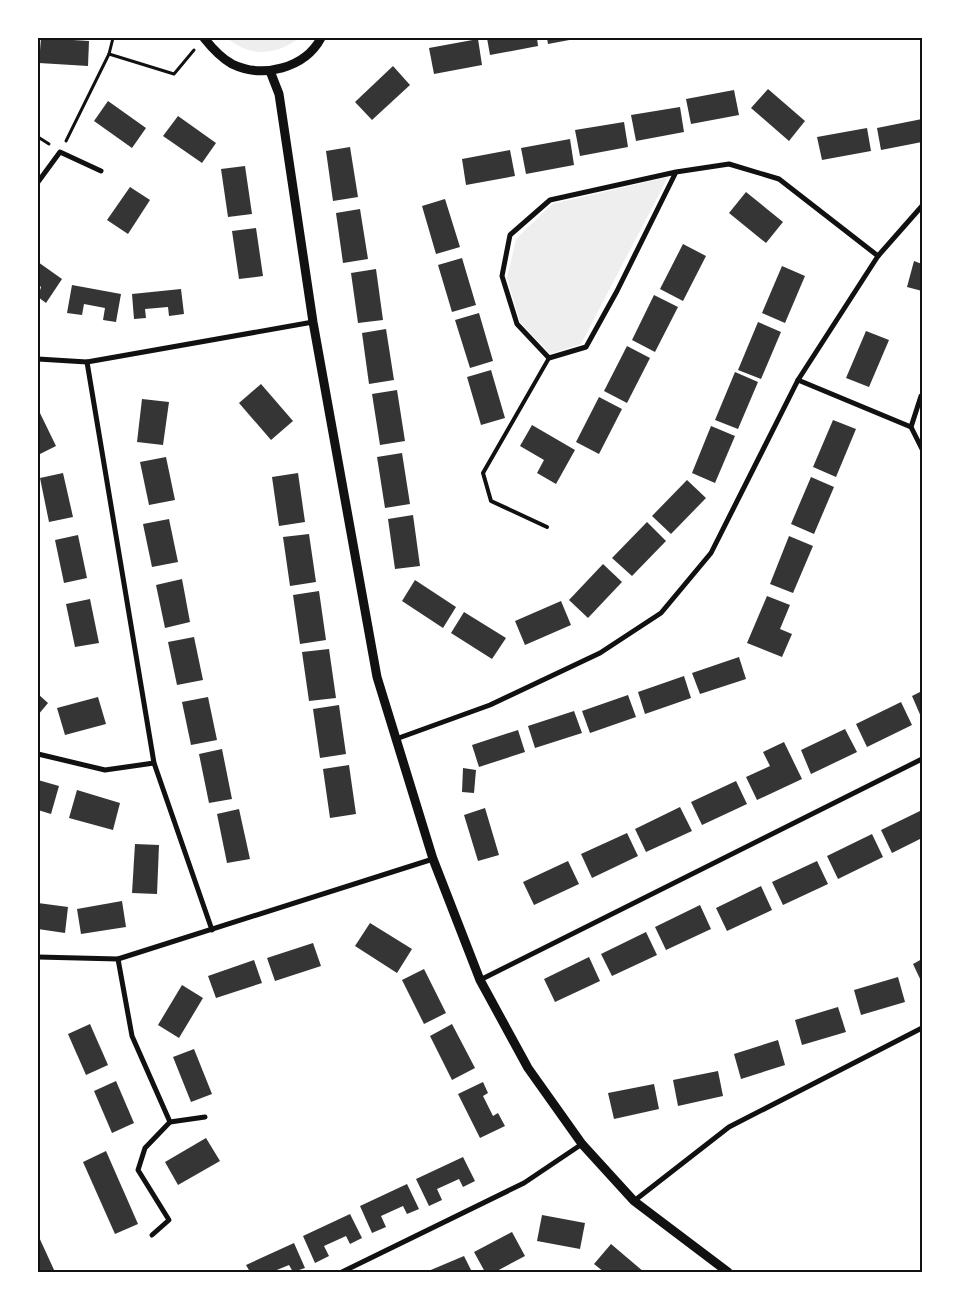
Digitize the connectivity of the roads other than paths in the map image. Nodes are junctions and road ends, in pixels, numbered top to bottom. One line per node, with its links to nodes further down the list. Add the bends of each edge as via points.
1 (204, 38): 3 (street, via 216,53 232,64 250,70)
2 (321, 38): 3 (street, via 305,57)
3 (270, 71): 9 (street, via 279,94)
4 (101, 171): 6 (street, via 60,152)
5 (676, 172): 8 (street, via 729,164 779,179); 10 (street, via 618,291 586,347); 10 (street, via 550,200 510,235 502,276 517,324)
6 (38, 182)
7 (922, 206): 8 (street)
8 (878, 256): 13 (street)
9 (313, 322): 12 (street); 18 (street, via 377,677)
10 (549, 358): 17 (lane, via 483,473 491,501)
11 (38, 359): 12 (street)
12 (88, 362): 21 (street)
13 (798, 380): 15 (street); 18 (street, via 711,553 661,613 600,653 490,705)
14 (921, 396): 15 (street)
15 (911, 427): 16 (street)
16 (922, 449)
17 (547, 527)
18 (396, 739): 22 (street)
19 (38, 754): 21 (street, via 105,770)
20 (922, 759): 26 (street)
21 (154, 763): 23 (street)
22 (433, 859): 23 (street); 26 (street)
23 (212, 930): 25 (street)
24 (38, 957): 25 (street)
25 (118, 959): 29 (street, via 132,1036)
26 (480, 980): 30 (street, via 528,1068)
27 (922, 1028): 31 (street, via 729,1127)
28 (205, 1118): 29 (street)
29 (170, 1122): 32 (street, via 145,1148 138,1170 169,1220)
30 (582, 1144): 31 (street); 33 (street, via 524,1184)
31 (634, 1201): 34 (street)
32 (152, 1236)
33 (342, 1272)
34 (728, 1272)

